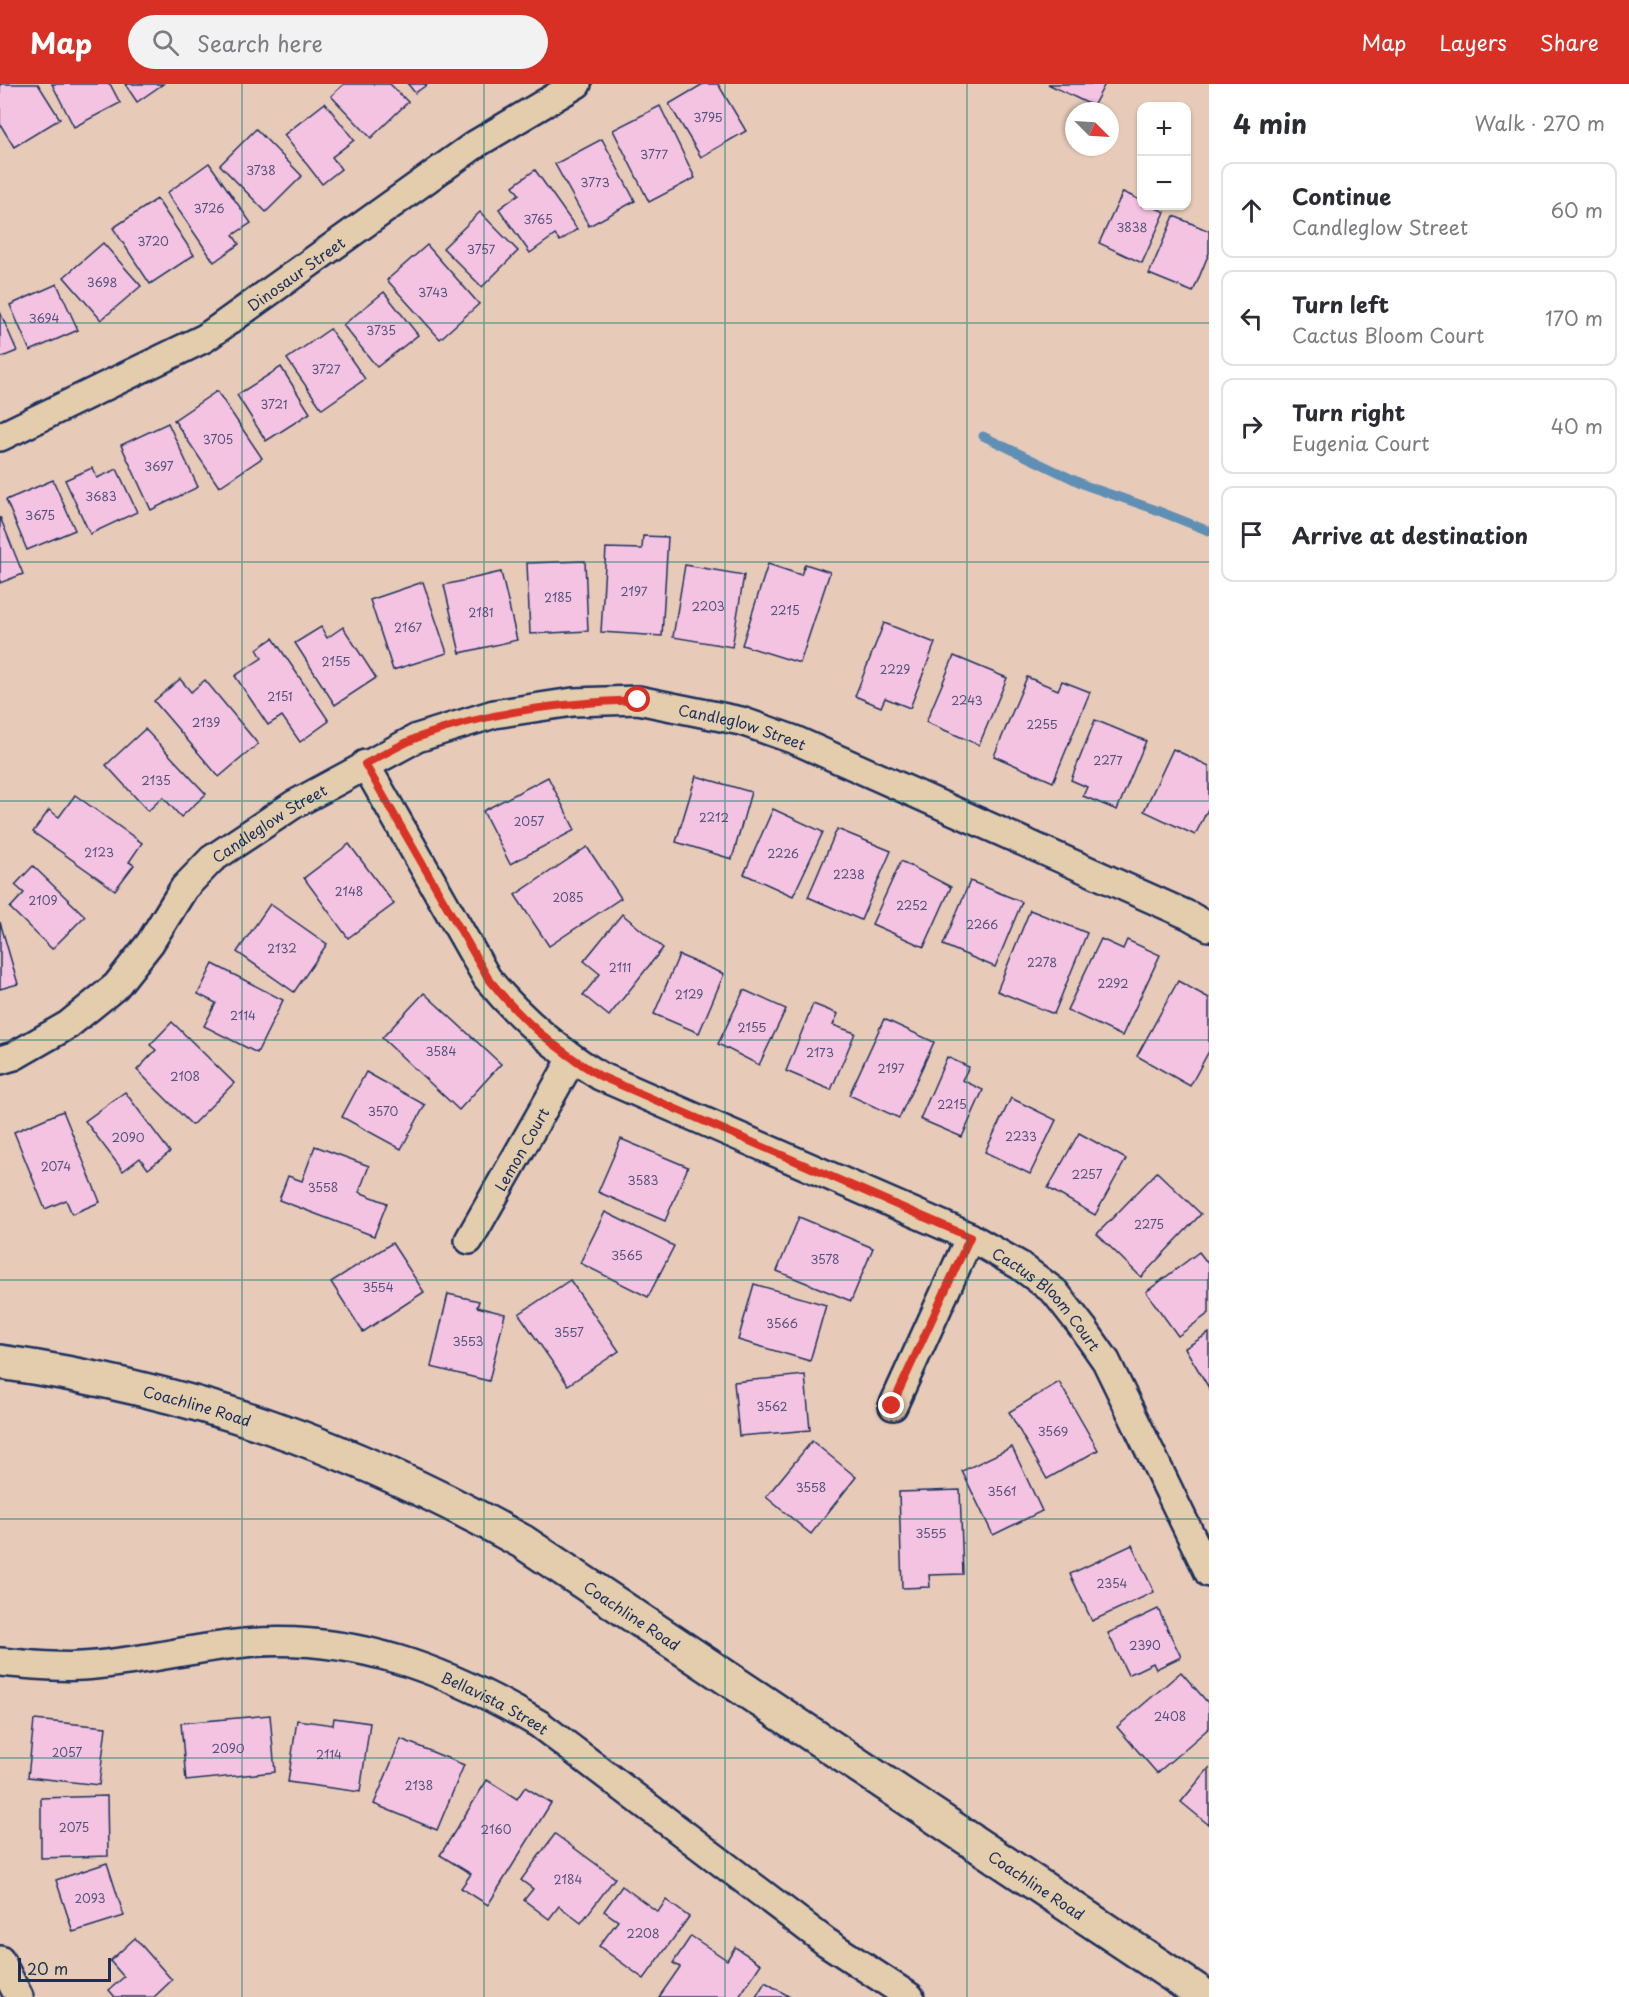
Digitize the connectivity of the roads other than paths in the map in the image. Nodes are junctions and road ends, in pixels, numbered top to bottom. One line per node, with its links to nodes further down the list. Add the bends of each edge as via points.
1 (577, 84): 2 (street, Dinosaur Street, via 476,144 205,338)
2 (0, 437)
3 (365, 764): 4 (street, Candleglow Street, via 417,738 494,714 573,702 638,700 741,721 795,740); 5 (street, Cactus Bloom Court, via 488,978 513,1010); 6 (street, Candleglow Street, via 292,805 212,860 184,888 150,943 116,986 68,1025)
4 (1209, 927)
5 (572, 1059): 7 (street, Cactus Bloom Court, via 600,1076); 8 (street, Lemon Court)
6 (0, 1060)
7 (970, 1237): 10 (street); 11 (street, Cactus Bloom Court, via 1019,1265 1055,1292 1083,1328 1106,1361)
8 (469, 1240)
9 (0, 1362): 16 (main road, Coachline Road, via 87,1377 228,1411 379,1468 452,1502 523,1542)
10 (892, 1406)
11 (1209, 1573)
12 (0, 1662): 15 (street, Bellavista Street, via 81,1666 245,1643 319,1643 383,1654 441,1673 488,1694 539,1724 826,1942)
13 (0, 1960): 14 (street)
14 (19, 1997)
15 (910, 1997)
16 (1206, 1997)

